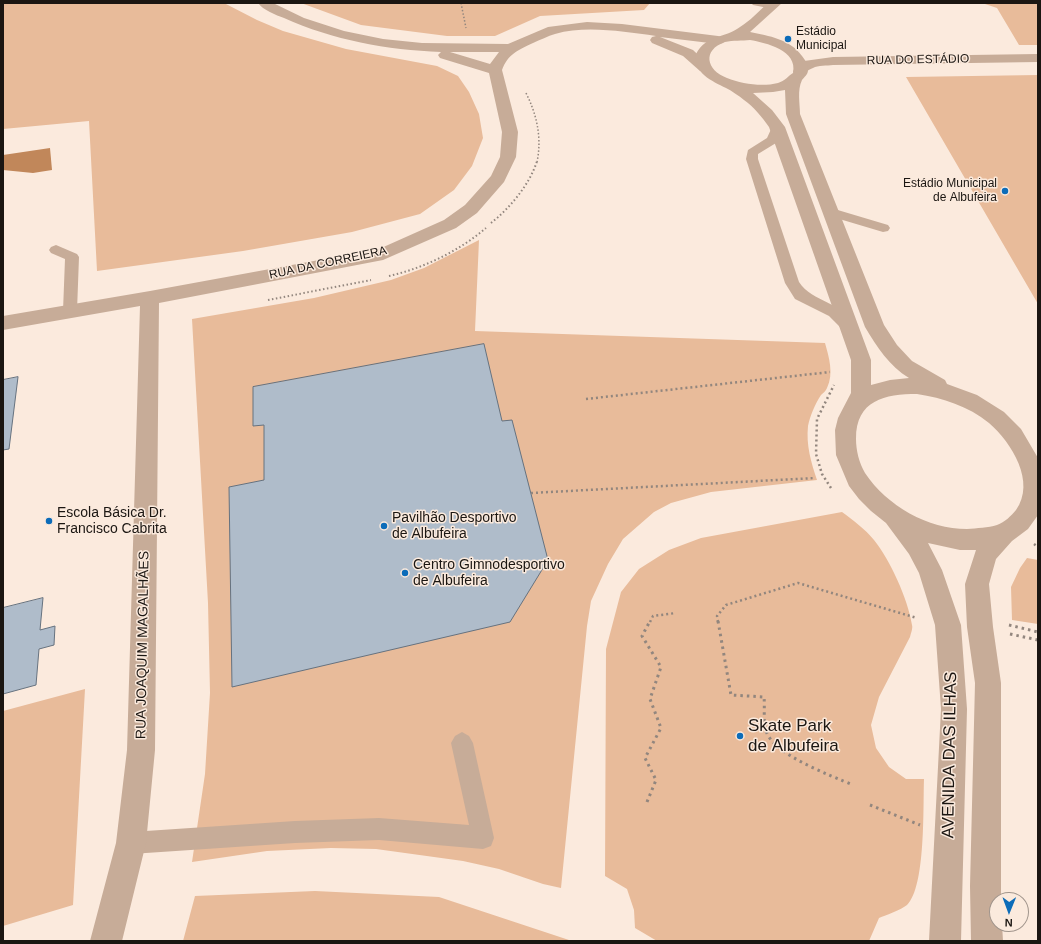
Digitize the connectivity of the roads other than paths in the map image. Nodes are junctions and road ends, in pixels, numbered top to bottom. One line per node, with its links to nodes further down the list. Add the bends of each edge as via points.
1 (264, 3): 8 (street, via 317,27 377,42)
2 (756, 3): 3 (lane)
3 (772, 7): 5 (street); 7 (street, via 769,33)
4 (622, 28): 6 (street); 9 (street, via 587,26 553,30); 11 (street, RUA DO ESTÁDIO, via 668,43 688,53)
5 (733, 37): 6 (street); 7 (street, via 750,36)
6 (718, 40): 11 (street, via 707,46 702,54 701,60)
7 (778, 43): 13 (street, via 795,54 801,65)
8 (421, 47): 9 (street); 12 (street)
9 (510, 48): 12 (street, via 499,60)
10 (1038, 58): 13 (street, RUA DO ESTÁDIO, via 833,61 809,64)
11 (705, 68): 14 (street, RUA DO ESTÁDIO, via 717,79)
12 (495, 70): 19 (street, RUA DA CORREIERA, via 510,132 508,157 498,178 486,193 471,209 450,224 383,254)
13 (798, 74): 14 (street, RUA DO ESTÁDIO, via 791,82 772,88 755,89); 16 (street, via 792,90 793,114)
14 (728, 83): 15 (street, via 760,104)
15 (777, 127): 22 (street); 22 (lane, via 772,140 752,153 752,159 792,283 800,295 834,312)
16 (831, 212): 17 (lane); 23 (street, via 875,327 904,366)
17 (883, 228)
18 (56, 250): 20 (lane, via 72,258)
19 (150, 298): 20 (street, RUA DA CORREIERA); 29 (street, RUA JOAQUIM MAGALHÃES, via 141,750)
20 (70, 311): 21 (street, RUA DA CORREIERA)
21 (3, 323)
22 (848, 326): 24 (street, via 861,360 861,393)
23 (947, 392): 24 (street, via 917,386 895,387 869,396 858,404); 25 (street, via 979,405 1014,434 1029,458)
24 (848, 418): 26 (street, via 844,435 846,456 857,480 872,498)
25 (1037, 488): 27 (street, via 1033,503 1022,520)
26 (890, 513): 27 (street, via 915,527 940,536 969,539 997,536); 31 (street, AVENIDA DAS ILHAS, via 917,546 930,570 948,625 954,709)
27 (1004, 532): 32 (street, via 986,554 977,584 988,683 985,886)
28 (462, 744): 29 (lane, via 483,838 378,829)
29 (131, 843): 30 (street, RUA JOAQUIM MAGALHÃES)
30 (106, 941)
31 (945, 941)
32 (987, 941)

